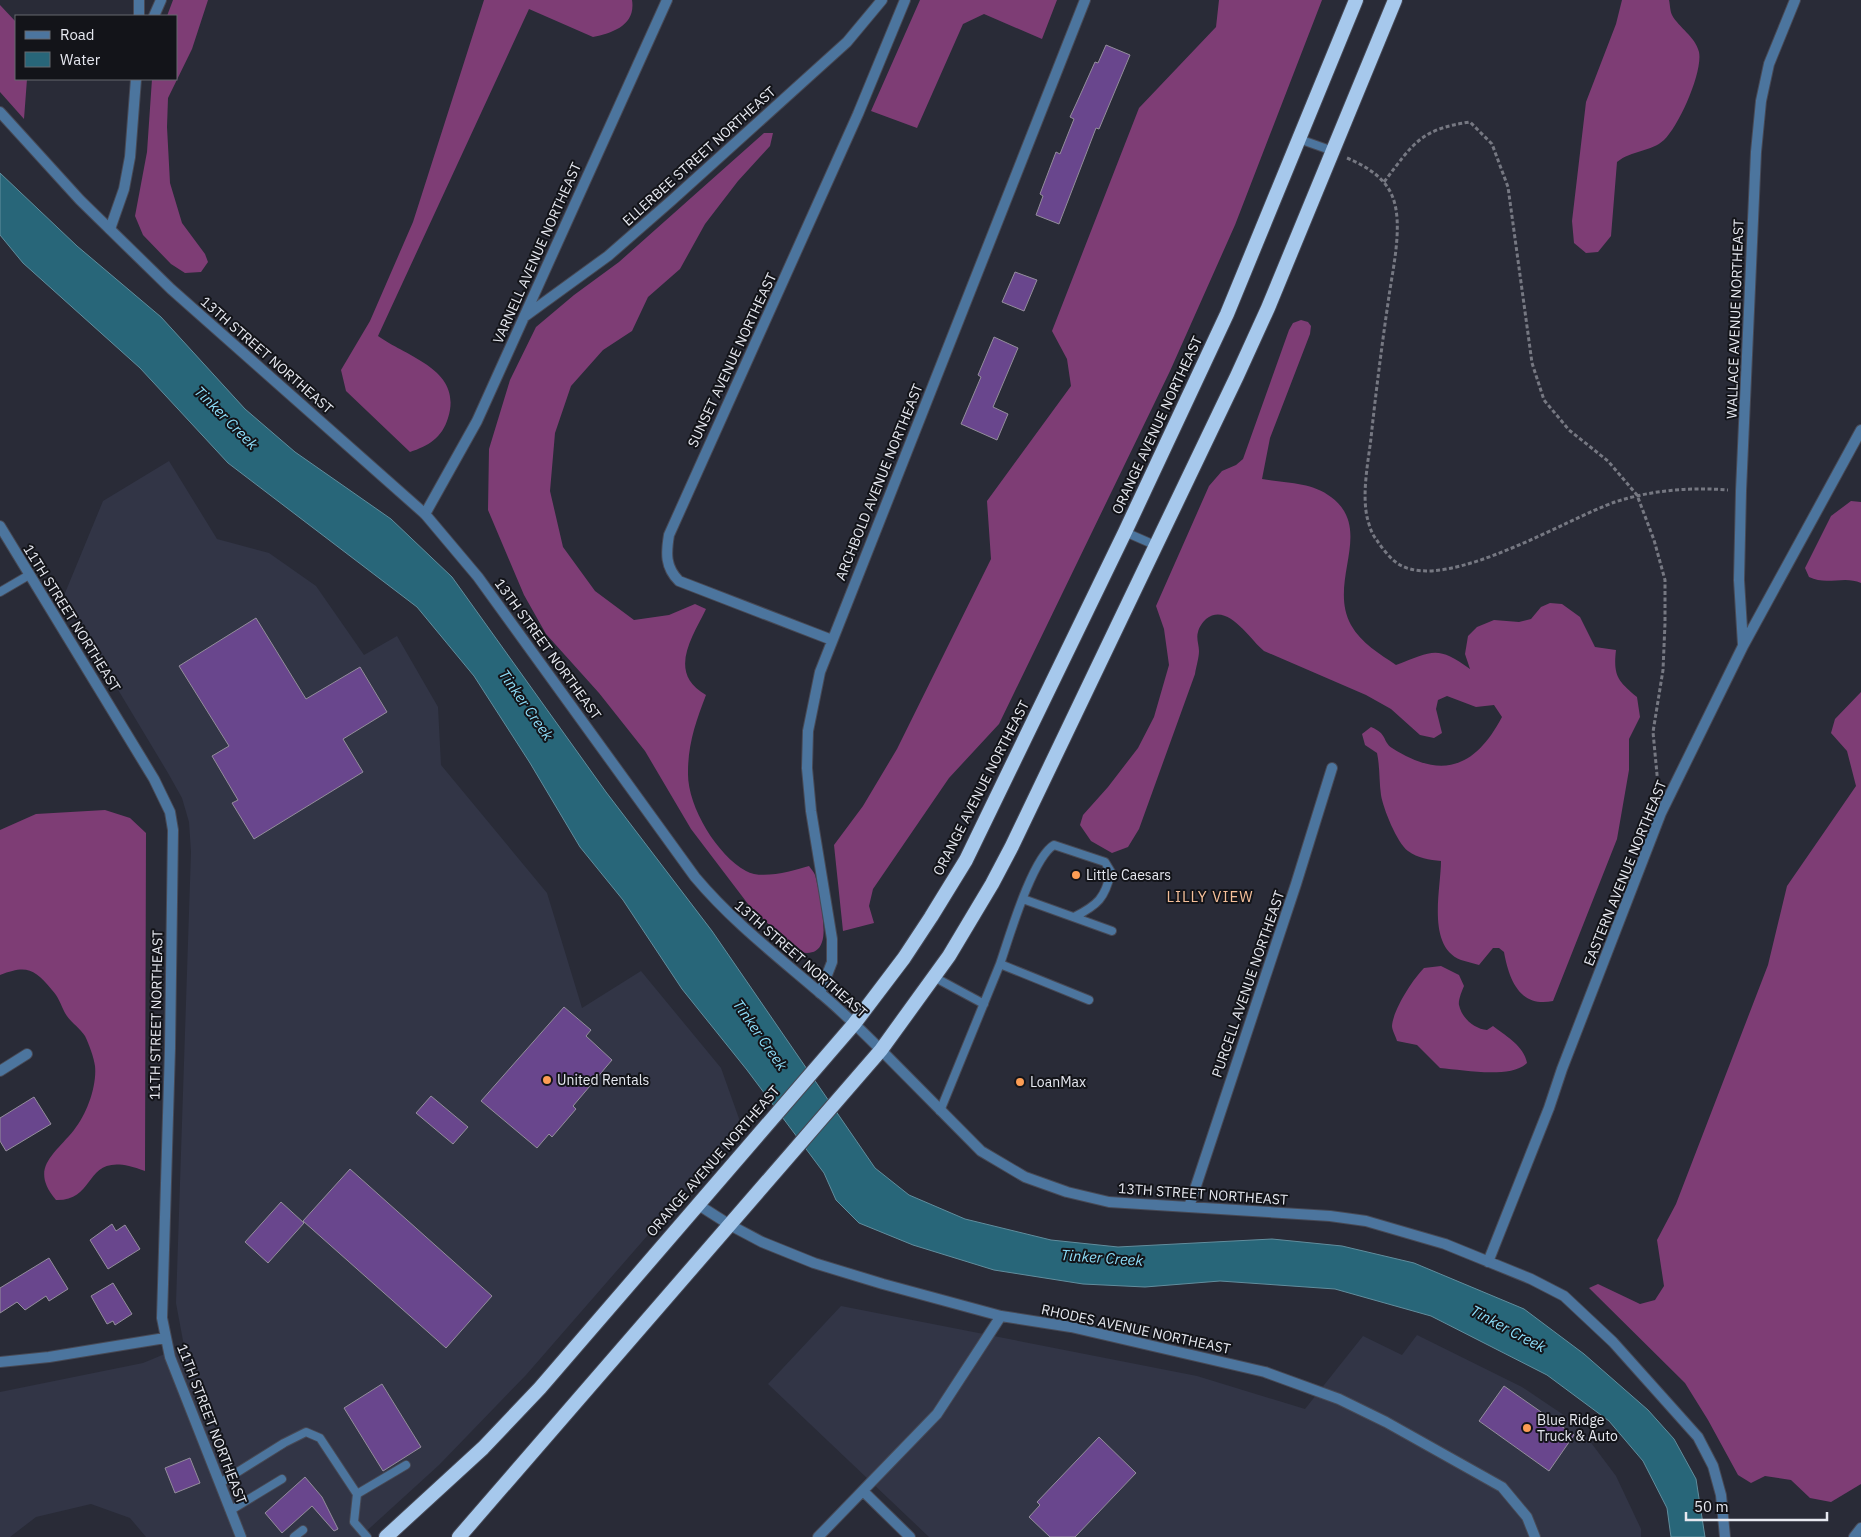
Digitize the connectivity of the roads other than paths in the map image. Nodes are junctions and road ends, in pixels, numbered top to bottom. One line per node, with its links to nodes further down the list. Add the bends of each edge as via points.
1 (139, 0): 10 (street)
2 (161, 0): 11 (street)
3 (667, 0): 17 (street, VARNELL AVENUE NORTHEAST)
4 (882, 0): 17 (street, ELLERBEE STREET NORTHEAST, via 847,42 671,201 608,256)
5 (905, 0): 25 (street, SUNSET AVENUE NORTHEAST, via 854,123 669,535 666,554 668,566 679,581)
6 (1085, 0): 25 (street, ARCHBOLD AVENUE NORTHEAST)
7 (1356, 0): 14 (highway, ORANGE AVENUE NORTHEAST)
8 (1395, 0): 15 (highway)
9 (1795, 0): 26 (street, WALLACE AVENUE NORTHEAST, via 1770,64 1759,118 1755,162 1741,491 1739,580)
10 (139, 15)
11 (154, 15)
12 (136, 80): 16 (street, via 130,157 124,189)
13 (0, 112): 16 (street, 13TH STREET NORTHEAST)
14 (1299, 139): 15 (lane); 21 (highway, ORANGE AVENUE NORTHEAST, via 1227,314)
15 (1333, 151): 22 (highway, via 1268,308)
16 (110, 229): 19 (street, 13TH STREET NORTHEAST, via 226,339)
17 (522, 318): 19 (street, VARNELL AVENUE NORTHEAST, via 477,421)
18 (1861, 430): 26 (street, EASTERN AVENUE NORTHEAST)
19 (426, 514): 33 (street, 13TH STREET NORTHEAST, via 478,577 700,883 757,941)
20 (0, 526): 23 (street, 11TH STREET NORTHEAST)
21 (1125, 532): 22 (lane); 36 (highway, ORANGE AVENUE NORTHEAST, via 966,860 904,958)
22 (1157, 546): 32 (highway, via 992,884)
23 (29, 575): 24 (lane); 46 (street, 11TH STREET NORTHEAST, via 154,779 168,807 173,830 162,1318)
24 (0, 592)
25 (832, 640): 33 (street, ARCHBOLD AVENUE NORTHEAST, via 812,701 807,768 832,939 832,962)
26 (1743, 646): 44 (street, EASTERN AVENUE NORTHEAST, via 1661,812 1550,1108)
27 (1332, 768): 42 (street, PURCELL AVENUE NORTHEAST)
28 (1023, 899): 29 (lane); 29 (lane, via 1045,850 1054,845 1106,862 1111,872 1106,892 1086,911); 31 (lane)
29 (1074, 917): 30 (lane)
30 (1112, 932)
31 (1000, 964): 34 (lane); 35 (lane)
32 (934, 977): 35 (lane); 37 (highway)
33 (820, 993): 36 (street, 13TH STREET NORTHEAST)
34 (1088, 1000)
35 (984, 1004): 40 (lane)
36 (854, 1024): 37 (street, 13TH STREET NORTHEAST); 41 (highway, ORANGE AVENUE NORTHEAST)
37 (881, 1050): 40 (street, 13TH STREET NORTHEAST); 43 (highway)
38 (27, 1054): 39 (street)
39 (0, 1070)
40 (940, 1111): 42 (street, 13TH STREET NORTHEAST, via 981,1151 1026,1177 1067,1192 1109,1202)
41 (697, 1204): 43 (street, RHODES AVENUE NORTHEAST); 59 (highway, ORANGE AVENUE NORTHEAST, via 540,1388 484,1448)
42 (1189, 1207): 44 (street, 13TH STREET NORTHEAST, via 1366,1221 1410,1232)
43 (730, 1225): 45 (street, RHODES AVENUE NORTHEAST, via 814,1262); 60 (highway)
44 (1488, 1262): 64 (street, 13TH STREET NORTHEAST, via 1564,1296 1614,1342 1675,1410 1698,1437 1713,1466 1721,1495)
45 (1000, 1316): 51 (street, via 936,1414); 63 (street, RHODES AVENUE NORTHEAST, via 1071,1327 1265,1372 1339,1399 1502,1487 1527,1517)
46 (165, 1338): 47 (street); 50 (street, 11TH STREET NORTHEAST)
47 (0, 1362)
48 (406, 1465): 52 (lane)
49 (282, 1479): 53 (lane)
50 (220, 1483): 52 (lane, via 306,1432 320,1438); 53 (street, 11TH STREET NORTHEAST)
51 (863, 1491): 61 (street); 62 (street)
52 (357, 1494): 58 (lane, via 354,1522)
53 (231, 1510): 56 (street, 11TH STREET NORTHEAST)
54 (1861, 1528): 65 (street)
55 (303, 1530): 57 (lane)
56 (242, 1537)
57 (294, 1537)
58 (367, 1537)
59 (386, 1537)
60 (459, 1537)
61 (818, 1537)
62 (910, 1537)
63 (1535, 1537)
64 (1725, 1537)
65 (1854, 1537)

